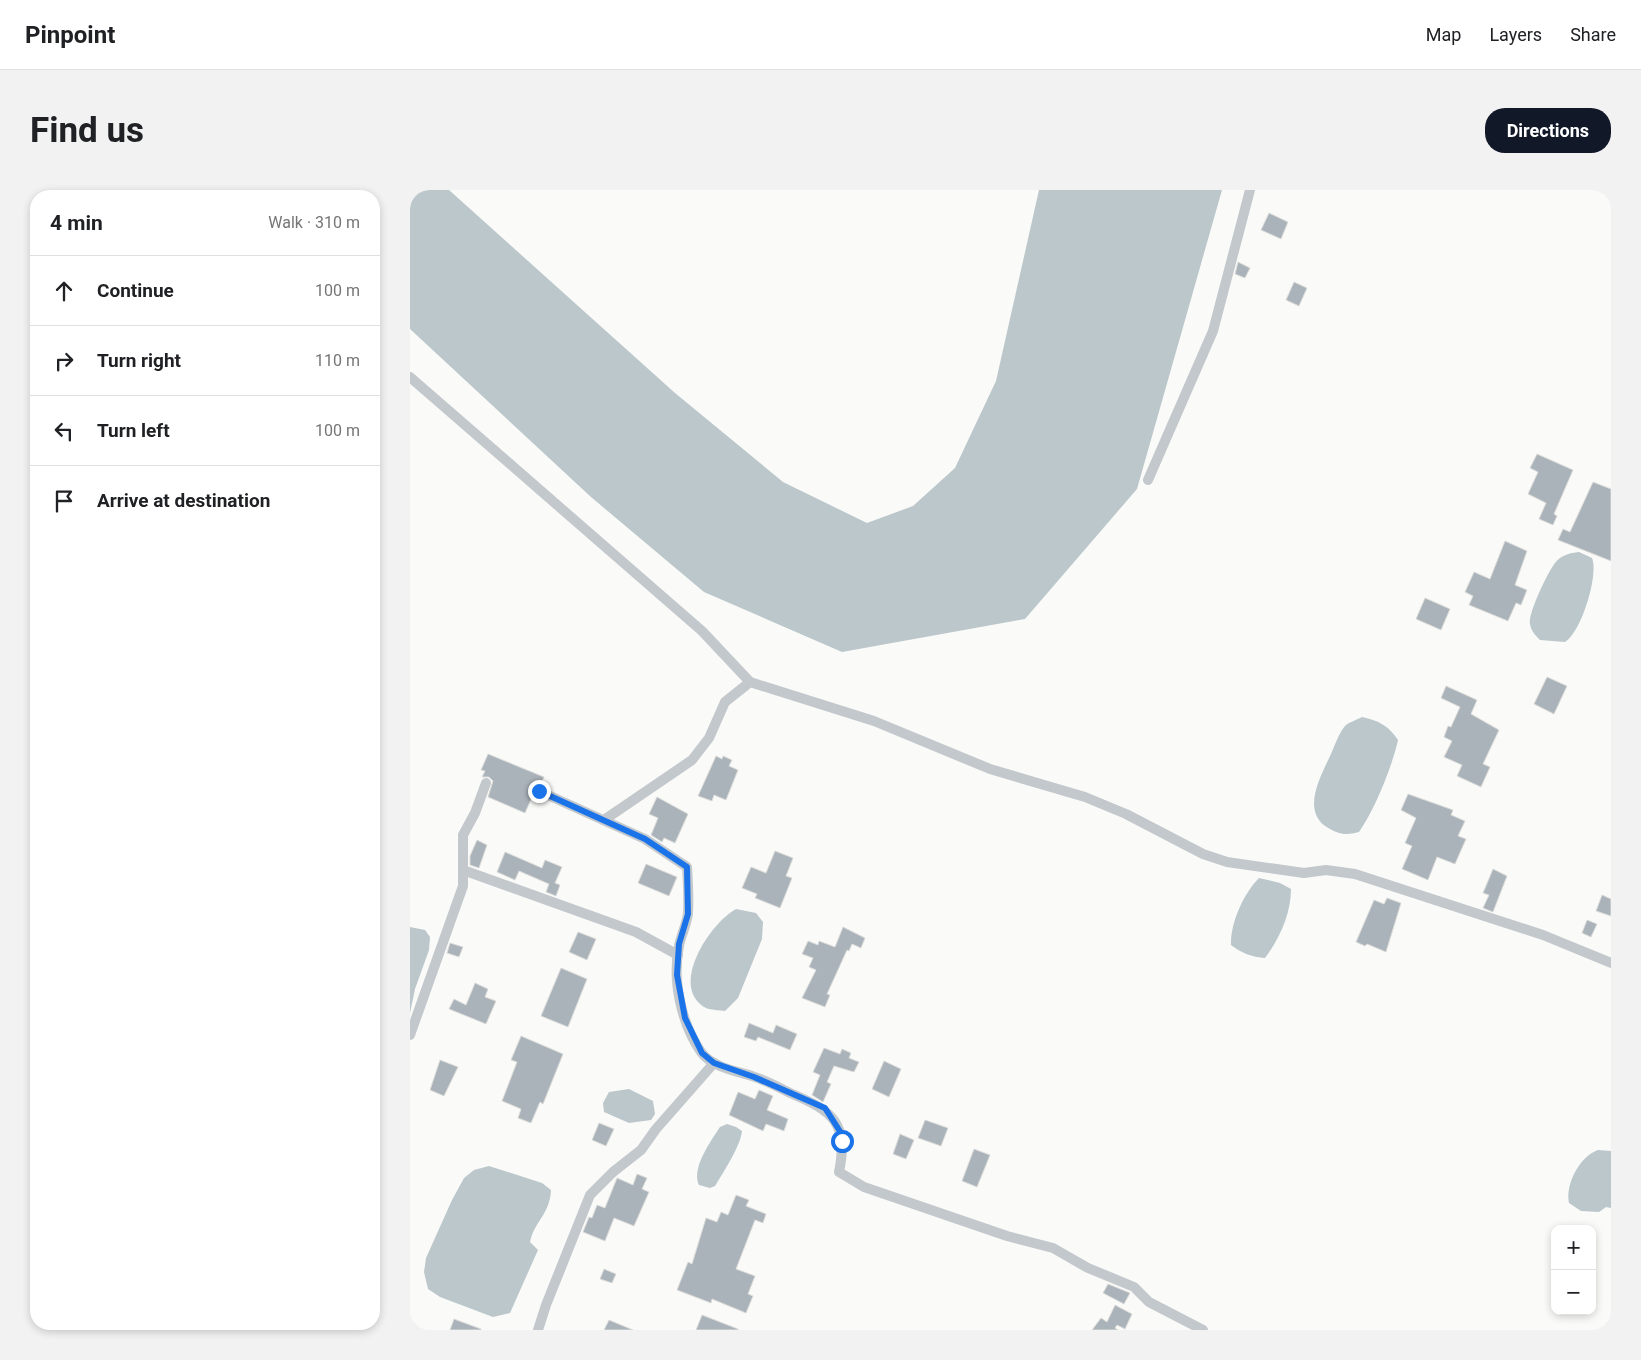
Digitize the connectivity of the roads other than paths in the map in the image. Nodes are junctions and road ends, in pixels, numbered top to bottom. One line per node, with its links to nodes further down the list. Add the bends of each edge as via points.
1 (1250, 190): 3 (street, via 1213,331)
2 (410, 376): 4 (street, via 702,631)
3 (1148, 480)
4 (750, 682): 7 (street, via 725,702 709,738 692,760); 10 (street, via 874,721 990,769 1085,797 1126,814 1203,854 1227,862 1304,873 1326,870 1355,874 1543,935)
5 (486, 783): 8 (street, via 463,835)
6 (539, 791): 7 (street)
7 (604, 820): 9 (street, via 645,839 687,867 688,914)
8 (463, 870): 9 (street, via 636,932); 11 (street, via 460,898)
9 (678, 955): 12 (street, via 677,975 685,1018 702,1053)
10 (1611, 963)
11 (410, 1035)
12 (714, 1063): 13 (street, via 640,1150 590,1195); 14 (street, via 825,1108 841,1133 839,1172 864,1187 1007,1236 1053,1248 1088,1268 1134,1287 1149,1302)
13 (538, 1330)
14 (1202, 1330)

